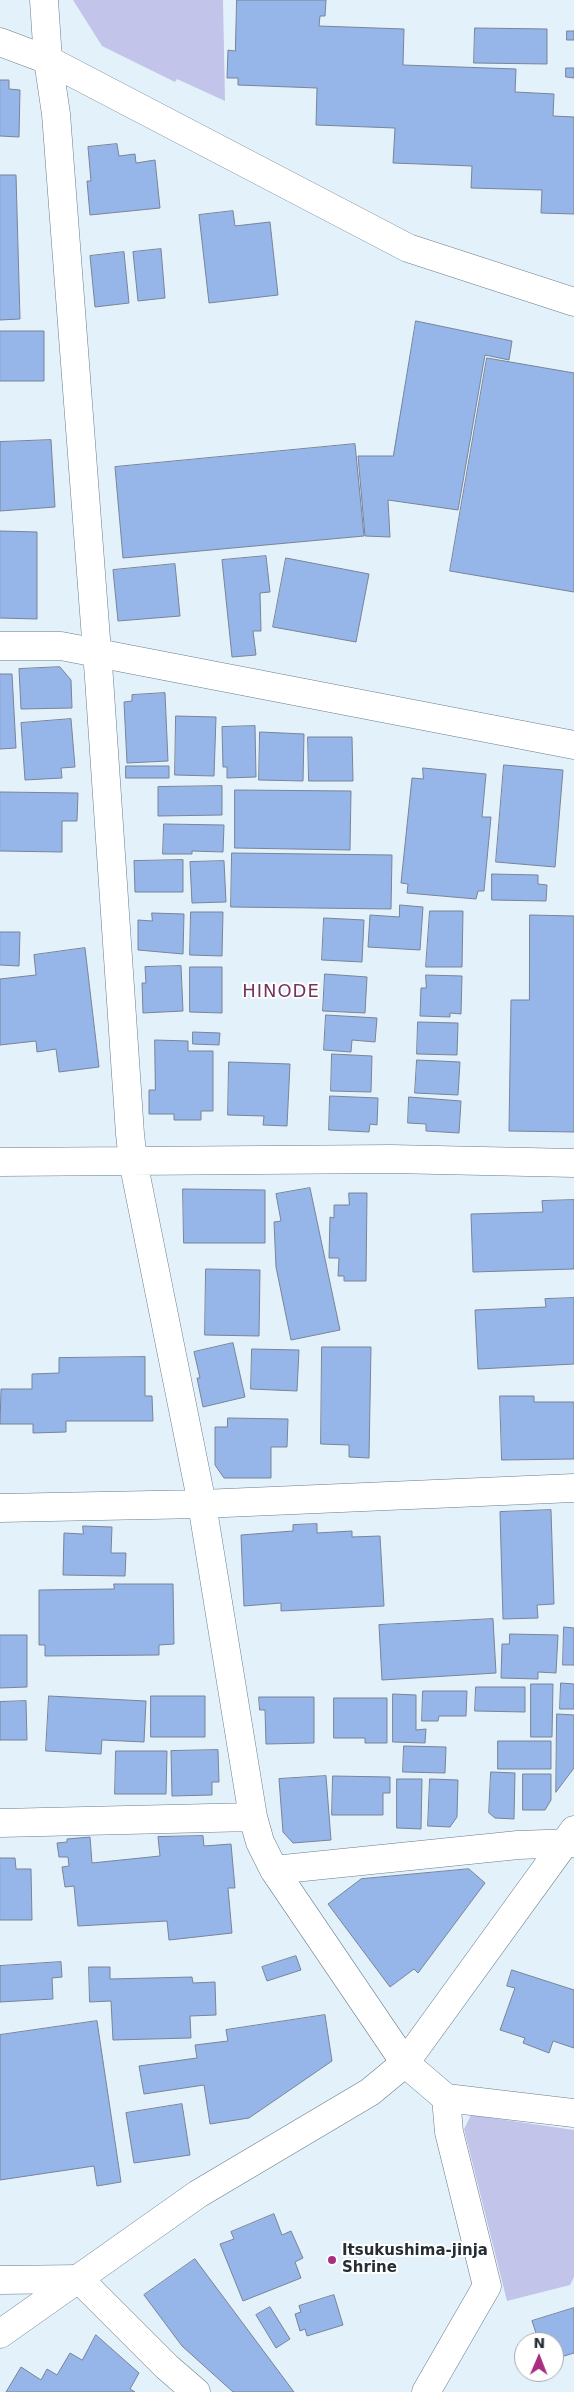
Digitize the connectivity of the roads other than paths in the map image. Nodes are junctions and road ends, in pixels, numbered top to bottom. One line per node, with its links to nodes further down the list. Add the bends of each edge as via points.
1 (44, 0): 3 (street)
2 (0, 42): 3 (street)
3 (48, 60): 4 (street, via 408,248); 6 (street, via 56,114)
4 (574, 302)
5 (0, 646): 6 (street, via 61,646)
6 (96, 652): 7 (street); 8 (street)
7 (574, 745)
8 (133, 1160): 9 (street); 10 (street, via 391,1159); 12 (street)
9 (0, 1162)
10 (574, 1163)
11 (574, 1488): 12 (street)
12 (202, 1504): 13 (street); 14 (street)
13 (0, 1508)
14 (254, 1817): 15 (street); 17 (street, via 260,1842)
15 (0, 1823)
16 (571, 1839): 17 (street); 18 (street)
17 (274, 1870): 18 (street)
18 (405, 2063): 19 (street); 21 (street, via 370,2092 198,2194)
19 (446, 2098): 20 (street); 25 (street, via 449,2132 487,2286)
20 (574, 2113)
21 (79, 2279): 22 (street); 23 (street); 24 (street)
22 (0, 2280)
23 (0, 2334)
24 (196, 2392)
25 (426, 2392)

